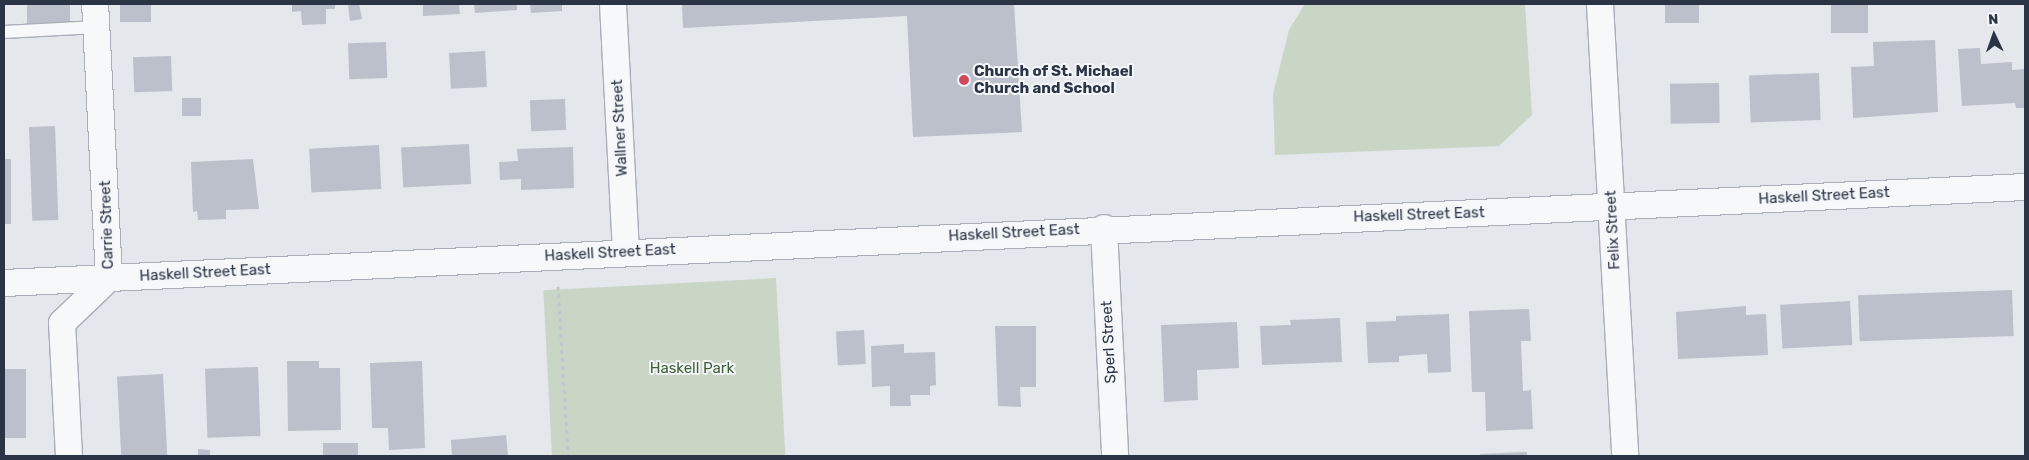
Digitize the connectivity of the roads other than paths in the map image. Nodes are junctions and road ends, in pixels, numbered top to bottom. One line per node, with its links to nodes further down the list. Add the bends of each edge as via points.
1 (613, 4): 8 (street, Wallner Street)
2 (1600, 4): 6 (street, Felix Street)
3 (96, 16): 4 (lane); 9 (street, Carrie Street)
4 (4, 32)
5 (2025, 186): 6 (street, Haskell Street East)
6 (1612, 207): 7 (street, Haskell Street East); 13 (street, Felix Street)
7 (1104, 228): 8 (street, Haskell Street East); 12 (street, Sperl Street)
8 (626, 252): 9 (street, Haskell Street East)
9 (109, 278): 10 (street, Haskell Street East); 11 (street, Carrie Street, via 62,324)
10 (4, 283)
11 (69, 456)
12 (1115, 456)
13 (1624, 456)

